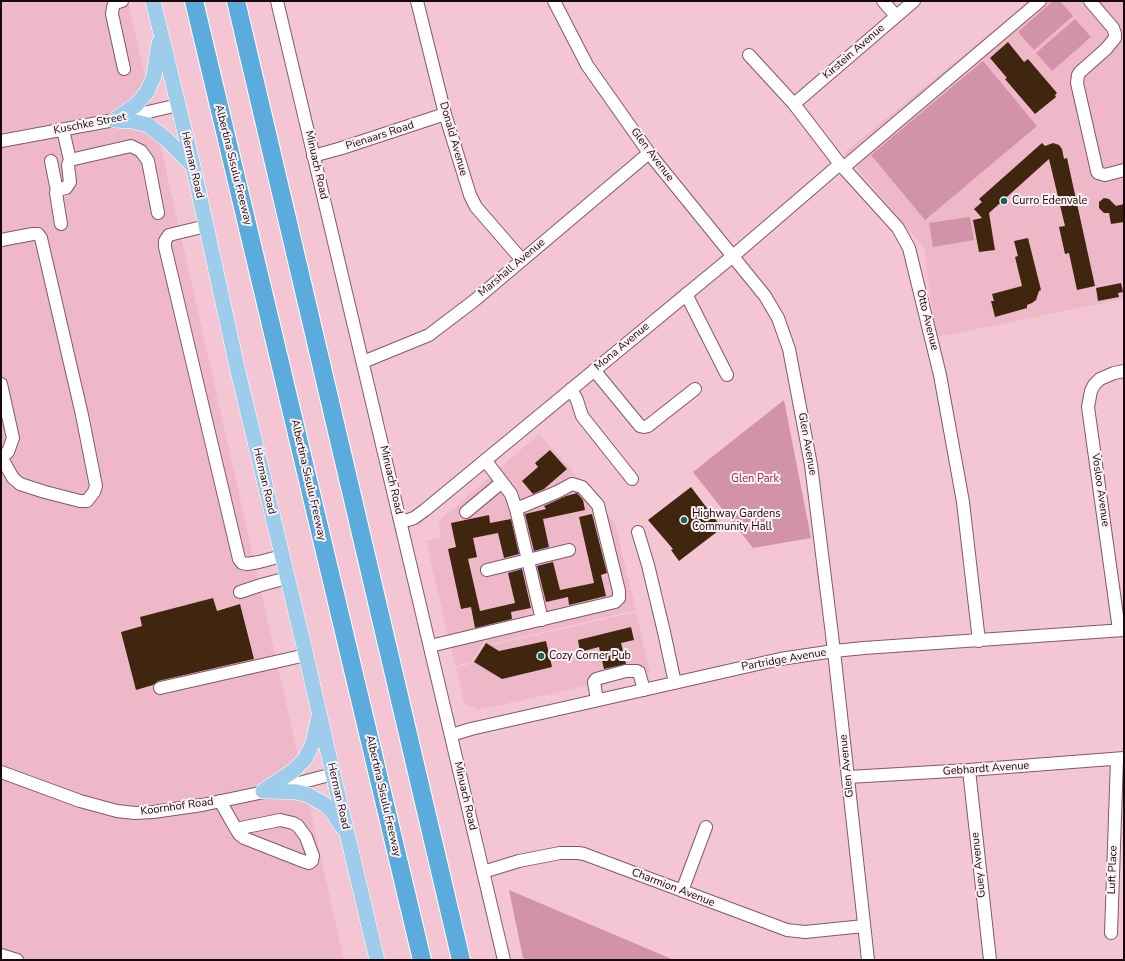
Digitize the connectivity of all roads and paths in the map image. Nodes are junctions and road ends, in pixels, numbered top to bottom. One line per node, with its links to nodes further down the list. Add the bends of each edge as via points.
1 (122, 1): 15 (street, via 115,3 112,14)
2 (152, 1): 13 (main road, Herman Road)
3 (194, 1): 87 (highway, Albertina Sisulu Freeway)
4 (236, 1): 88 (highway)
5 (277, 1): 23 (street, Minuach Road)
6 (417, 1): 18 (street, Donald Avenue)
7 (554, 1): 22 (street, Glen Avenue, via 587,65)
8 (884, 1): 12 (street)
9 (914, 1): 12 (street, Kirstein Avenue)
10 (1040, 1): 27 (street, Mona Avenue)
11 (1090, 1): 28 (street, via 1113,28 1115,38 1080,72 1077,83 1096,171 1105,175)
12 (896, 16): 16 (street, Kirstein Avenue)
13 (159, 29): 17 (main road, Herman Road); 19 (main road, via 156,64 150,86 136,105)
14 (749, 55): 16 (street, Otto Avenue)
15 (124, 69)
16 (794, 104): 27 (street, Otto Avenue)
17 (178, 105): 19 (street, Kuschke Street); 26 (main road, Herman Road)
18 (446, 114): 23 (street, Pienaars Road); 35 (street, Donald Avenue, via 466,185 476,207)
19 (114, 120): 20 (street, Kuschke Street); 26 (main road, via 148,125 168,140)
20 (63, 130): 21 (street, Kuschke Street); 24 (street)
21 (1, 141)
22 (649, 153): 34 (street, Glen Avenue); 35 (street, Marshall Avenue)
23 (313, 156): 37 (street, Minuach Road)
24 (70, 160): 29 (street, via 70,184 66,188); 30 (street, via 131,146 141,151 148,161)
25 (51, 161): 29 (street)
26 (193, 166): 32 (main road, Herman Road)
27 (841, 166): 34 (street, Mona Avenue); 60 (street, Otto Avenue, via 898,228 912,257 940,375 960,487)
28 (1124, 170)
29 (57, 187): 31 (street)
30 (158, 213)
31 (61, 224)
32 (206, 226): 53 (main road, Herman Road, via 236,367); 53 (street, via 169,235 165,247 239,559 242,563 259,562)
33 (1, 240): 44 (street, via 38,234 42,240 82,415 96,486 94,492 87,500 80,501 20,484 13,478)
34 (733, 256): 36 (street, Mona Avenue); 62 (street, Glen Avenue, via 765,296 778,318 789,349 811,465)
35 (522, 260): 37 (street, Marshall Avenue, via 429,335)
36 (686, 294): 38 (street, Mona Avenue); 40 (street)
37 (363, 362): 50 (street, Minuach Road)
38 (594, 370): 42 (street, Mona Avenue); 43 (street, via 640,426 644,427)
39 (1124, 371): 59 (street, Vosloo Avenue, via 1100,379 1091,391 1088,406)
40 (727, 375)
41 (1, 384): 44 (street, via 13,438 8,452)
42 (571, 389): 45 (street, Mona Avenue); 46 (street, via 582,416)
43 (695, 389)
44 (1, 457)
45 (485, 460): 47 (street); 50 (street, Mona Avenue, via 419,514 408,520)
46 (632, 479)
47 (502, 482): 48 (street, via 511,494); 49 (street)
48 (516, 509): 54 (street); 58 (street, via 572,484 582,487 598,506 620,594 617,600)
49 (466, 512)
50 (400, 520): 61 (street, Minuach Road)
51 (638, 532): 64 (street, via 663,625)
52 (569, 550): 54 (street)
53 (282, 556): 56 (main road, Herman Road)
54 (528, 560): 55 (street); 58 (street)
55 (487, 570)
56 (287, 578): 57 (street); 63 (main road, Herman Road)
57 (240, 592)
58 (542, 620): 61 (street)
59 (1121, 630): 60 (street, Partridge Avenue)
60 (979, 640): 62 (street, Partridge Avenue)
61 (430, 646): 69 (street, Minuach Road)
62 (834, 651): 64 (street, Partridge Avenue, via 767,662); 74 (street, Glen Avenue)
63 (306, 655): 65 (street); 68 (main road, Herman Road)
64 (675, 683): 66 (street, Partridge Avenue)
65 (160, 688)
66 (644, 690): 67 (street, Partridge Avenue); 67 (street, via 639,672 626,671 596,679 594,682)
67 (597, 700): 69 (street, Partridge Avenue)
68 (319, 713): 73 (main road, Herman Road); 75 (main road, via 313,743 305,759)
69 (451, 735): 80 (street, Minuach Road)
70 (1120, 759): 71 (street, Gebhardt Avenue); 83 (street, Luft Place)
71 (969, 770): 74 (street, Gebhardt Avenue); 91 (street, Guey Avenue)
72 (1, 772): 76 (street, Koornhof Road, via 80,801 117,811 152,812)
73 (333, 774): 75 (street, Koornhof Road); 79 (main road, Herman Road)
74 (848, 777): 82 (street, Glen Avenue)
75 (266, 791): 76 (street, Koornhof Road); 79 (main road, via 297,792 317,799 331,810)
76 (220, 801): 78 (street)
77 (706, 827): 81 (street)
78 (236, 829): 78 (street, via 248,840 304,862 312,861 313,856 306,837 298,826 290,822 277,820)
79 (347, 834): 86 (main road, Herman Road)
80 (483, 872): 81 (street, Charmion Avenue, via 519,861 560,853 578,853); 89 (street, Minuach Road)
81 (682, 891): 82 (street, Charmion Avenue, via 794,931)
82 (864, 926): 90 (street, Glen Avenue)
83 (1111, 933)
84 (1, 955): 85 (street)
85 (17, 960)
86 (377, 960)
87 (422, 960)
88 (461, 960)
89 (504, 960)
90 (868, 960)
91 (990, 960)

